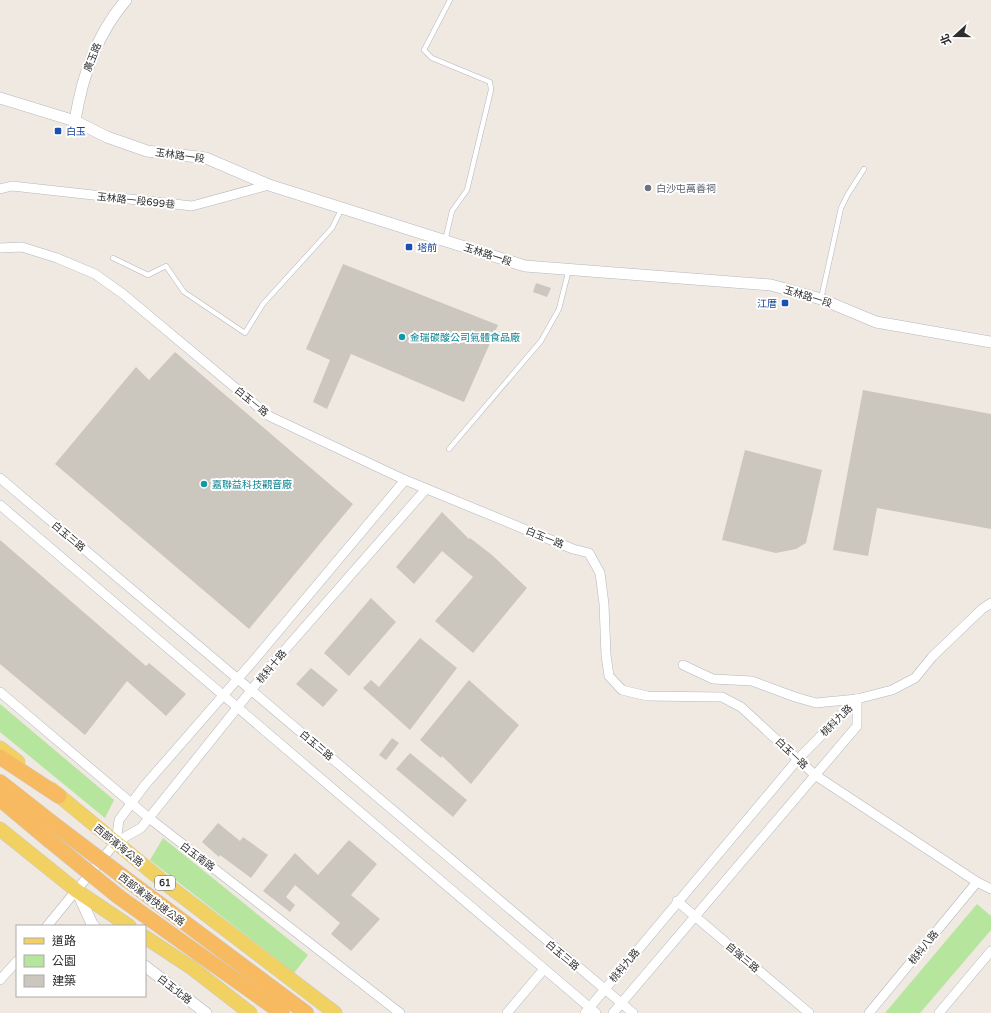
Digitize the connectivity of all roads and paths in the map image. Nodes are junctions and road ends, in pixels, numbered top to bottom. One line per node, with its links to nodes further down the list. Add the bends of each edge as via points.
1 (126, 0): 4 (street, 廣玉路, via 111,17 98,42 79,93)
2 (450, 0): 9 (lane, via 424,50 432,58 490,82 491,90 467,190 452,211)
3 (0, 98): 4 (street, 玉林路一段)
4 (75, 121): 6 (street, 玉林路一段, via 107,137 147,151 206,158)
5 (864, 169): 13 (lane, via 841,208)
6 (269, 185): 7 (street, 玉林路一段699巷, via 192,206 12,186); 8 (street, 玉林路一段)
7 (0, 189)
8 (342, 208): 9 (street, 玉林路一段); 11 (lane, via 332,228 263,304 245,333 184,292 166,266 148,275)
9 (445, 241): 12 (street, 玉林路一段, via 525,266)
10 (0, 248): 17 (street, 白玉一路, via 22,247 95,274 123,294 269,416)
11 (113, 258)
12 (569, 270): 13 (street, 玉林路一段, via 771,285); 15 (lane, via 559,309 541,341)
13 (822, 299): 14 (street, 玉林路一段, via 876,322)
14 (991, 342)
15 (449, 450)
16 (0, 478): 22 (street, 白玉三路)
17 (405, 480): 18 (street, 白玉一路); 22 (street, 桃科十路)
18 (426, 489): 23 (street, 桃科十路); 30 (street, 白玉一路, via 573,549 590,553 600,572 610,676 622,690 647,696 722,696 741,707)
19 (0, 505): 25 (street)
20 (991, 604): 26 (street, via 982,609 932,657 915,678 892,690)
21 (683, 665): 26 (street, via 713,679 752,680 816,703)
22 (238, 679): 23 (street, 白玉三路); 25 (street, 桃科十路)
23 (252, 690): 27 (street, 桃科十路); 53 (street, 白玉三路)
24 (0, 692): 35 (street, 白玉南路)
25 (223, 696): 27 (street); 35 (street, 桃科十路)
26 (857, 699): 30 (street, 桃科九路); 31 (street, 桃科九路, via 857,726)
27 (237, 708): 36 (street, 桃科十路); 51 (street)
28 (0, 748): 33 (main road, 西部濱海公路 / 61)
29 (0, 757): 33 (highway)
30 (798, 759): 31 (street, 白玉一路); 42 (street, 桃科九路)
31 (815, 775): 39 (street, 白玉一路); 43 (street, 桃科九路)
32 (0, 782): 59 (highway, 西部濱海快速公路 / 61, bridge)
33 (59, 796): 38 (main road, 西部濱海公路 / 61)
34 (0, 799): 58 (highway, 西部濱海快速公路, bridge, via 119,897)
35 (131, 804): 36 (street, 白玉南路); 38 (street, 桃科十路, via 119,820)
36 (148, 818): 38 (street, 桃科十路, via 141,828); 61 (street, 白玉南路)
37 (0, 829): 41 (main road)
38 (116, 842): 41 (street, 桃科十路); 60 (main road, 西部濱海公路 / 61, via 170,887)
39 (977, 882): 40 (street, 白玉一路); 66 (street, 桃科八路)
40 (991, 889)
41 (77, 891): 44 (street, 桃科十路); 45 (street); 46 (main road)
42 (677, 901): 43 (street, 自強三路); 53 (street, 桃科九路)
43 (696, 917): 54 (street, 桃科九路); 65 (street, 自強三路)
44 (48, 925)
45 (93, 925)
46 (128, 925)
47 (146, 938): 57 (main road, via 192,968)
48 (991, 951): 67 (street)
49 (16, 961): 52 (street)
50 (146, 967): 56 (street, 白玉北路)
51 (544, 969): 55 (street); 62 (street)
52 (0, 980)
53 (604, 989): 54 (street, 白玉三路); 55 (street, 桃科九路)
54 (621, 1003): 63 (street, 桃科九路); 64 (street, 白玉三路)
55 (590, 1011)
56 (206, 1013)
57 (250, 1013)
58 (282, 1013)
59 (306, 1013)
60 (334, 1013)
61 (400, 1013)
62 (507, 1013)
63 (613, 1013)
64 (632, 1013)
65 (809, 1013)
66 (869, 1013)
67 (939, 1013)

